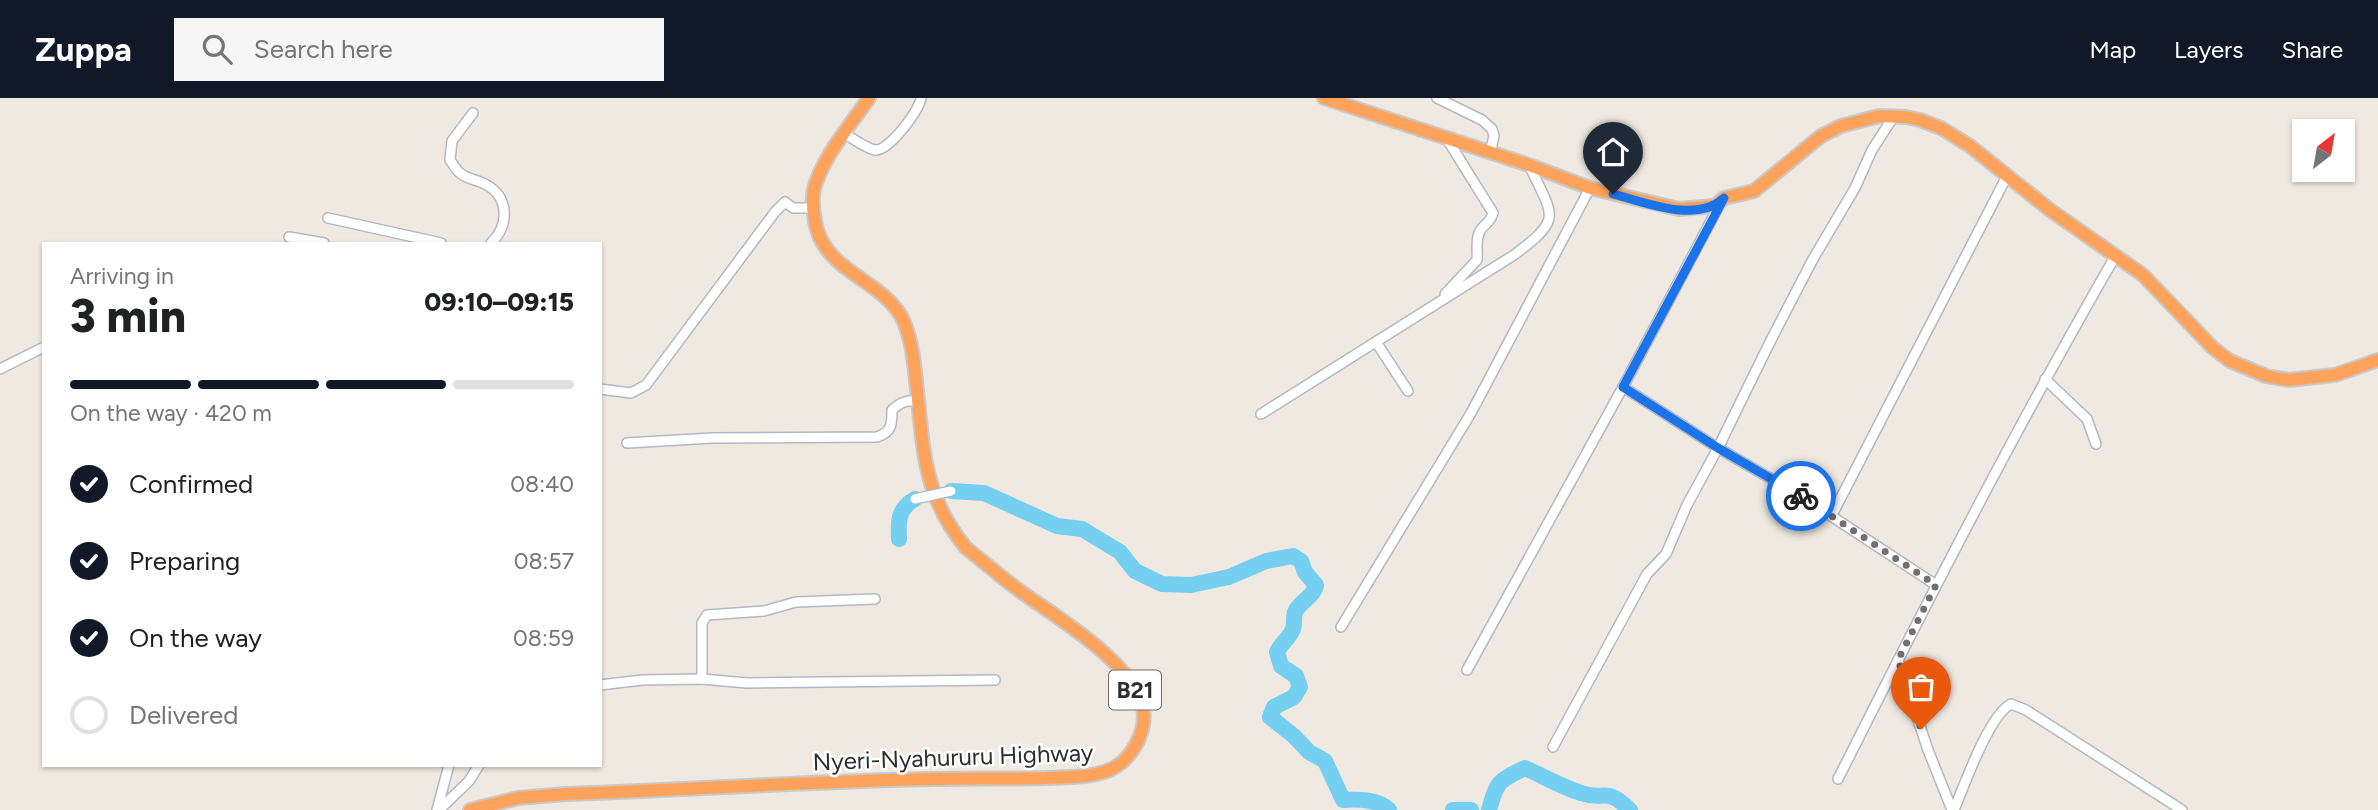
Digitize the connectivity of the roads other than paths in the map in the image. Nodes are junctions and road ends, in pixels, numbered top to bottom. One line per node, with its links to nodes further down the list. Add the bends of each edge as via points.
1 (869, 98): 7 (highway, Nyeri-Nyahururu Highway / B21)
2 (921, 98): 7 (street, via 908,123 879,150)
3 (1325, 98): 8 (highway)
4 (1437, 98): 9 (street, via 1489,126 1494,136)
5 (473, 113): 19 (street, via 452,141 450,160 459,172 485,184 501,200 505,221)
6 (1894, 116): 11 (highway, via 1941,128); 13 (highway, via 1841,126 1821,136 1754,191); 34 (street, via 1813,259)
7 (845, 134): 14 (highway, Nyeri-Nyahururu Highway / B21, via 823,167 814,190)
8 (1447, 139): 9 (highway); 21 (street, via 1493,213 1480,229 1477,260)
9 (1490, 153): 10 (highway)
10 (1529, 165): 12 (highway); 21 (street, via 1550,212 1548,226 1514,255)
11 (2007, 176): 20 (highway); 37 (street)
12 (1590, 188): 13 (highway, via 1679,209 1715,206); 40 (street, via 1471,413)
13 (1724, 198): 27 (street)
14 (814, 208): 28 (street, via 793,208 785,202 775,212 646,385 631,393); 30 (highway, Nyeri-Nyahururu Highway / B21, via 818,236 829,251 904,320)
15 (328, 218): 18 (street)
16 (289, 237): 17 (street)
17 (318, 242)
18 (436, 242)
19 (492, 242)
20 (2116, 255): 24 (highway, via 2163,294 2213,348 2246,369 2288,380 2309,379); 26 (street)
21 (1432, 307): 22 (street)
22 (1376, 342): 29 (street); 31 (street)
23 (42, 348): 25 (street)
24 (2378, 360)
25 (0, 369)
26 (2045, 379): 33 (street, via 2087,419); 38 (street)
27 (1623, 387): 34 (street); 42 (street)
28 (602, 389)
29 (1408, 391)
30 (918, 401): 32 (street, via 906,400 892,410 891,427 877,437); 51 (highway, Nyeri-Nyahururu Highway / B21, via 926,466 950,528 966,548 1105,653 1136,691 1144,724 1123,762 1107,772 1061,777 566,794 518,798)
31 (1261, 414)
32 (627, 443)
33 (2096, 444)
34 (1718, 448): 37 (street); 46 (street, via 1666,554 1647,574)
35 (951, 491): 36 (street, bridge)
36 (915, 499)
37 (1832, 515): 38 (street)
38 (1936, 585): 41 (street)
39 (875, 599): 43 (street, via 796,602 770,610 707,615 702,623)
40 (1341, 627)
41 (1898, 660): 49 (street); 52 (street)
42 (1467, 670)
43 (702, 678): 44 (street, via 747,684); 45 (street)
44 (995, 680)
45 (602, 685)
46 (1553, 747)
47 (449, 767): 50 (street)
48 (478, 767): 50 (street)
49 (1838, 779)
50 (438, 810)
51 (470, 810)
52 (1953, 810): 53 (street, via 1989,731 2011,704)
53 (2182, 810)

